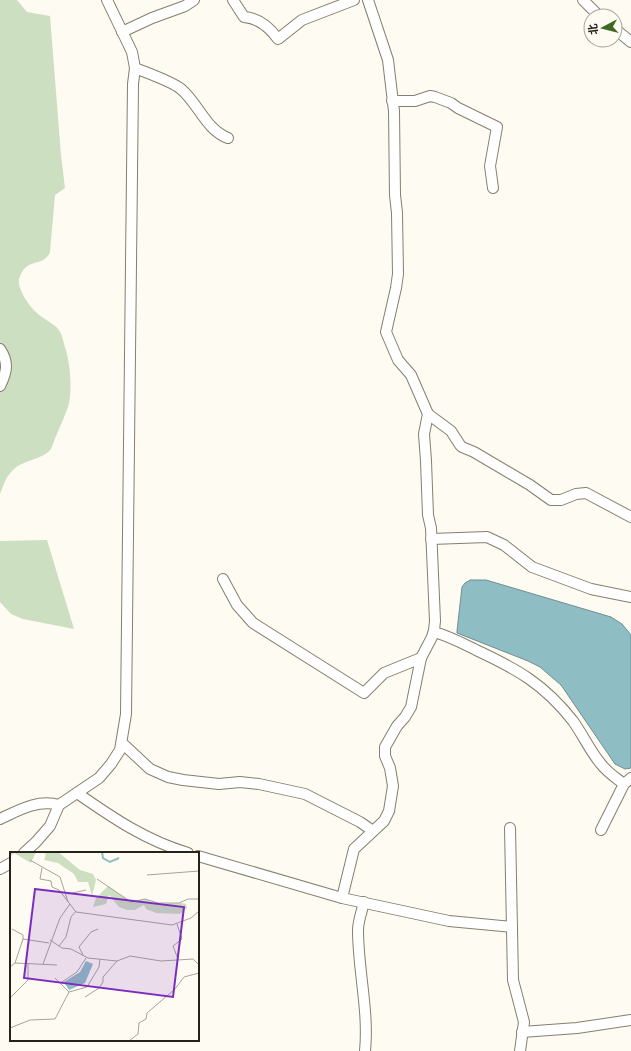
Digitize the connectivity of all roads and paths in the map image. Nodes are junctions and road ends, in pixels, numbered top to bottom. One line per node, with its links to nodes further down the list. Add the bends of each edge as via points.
1 (107, 0): 8 (street)
2 (194, 0): 8 (street)
3 (233, 0): 4 (street, via 244,17 252,17 272,31 278,39 302,20)
4 (354, 0)
5 (368, 0): 12 (street, via 388,60)
6 (583, 0): 7 (street)
7 (591, 8)
8 (122, 32): 11 (street, via 132,52)
9 (623, 36): 10 (street)
10 (631, 42)
11 (135, 68): 13 (street, via 180,88 212,127 220,135); 24 (street, via 126,714)
12 (392, 101): 14 (street, via 415,101 435,97 497,127 490,166); 17 (street, via 398,274 386,332 398,360 411,375)
13 (228, 138)
14 (493, 188)
15 (0, 349): 16 (street, via 7,366)
16 (0, 386)
17 (428, 414): 18 (street, via 451,431 462,447 524,481 551,500 586,493); 19 (street, via 424,434)
18 (631, 517)
19 (431, 539): 21 (street, via 487,537 504,545 532,567 591,589); 22 (street)
20 (223, 579): 23 (street, via 237,605 253,623 364,693 384,673)
21 (631, 597)
22 (434, 632): 23 (street); 25 (street, via 500,661 543,688 573,722 601,765 612,776)
23 (421, 658): 30 (street, via 410,707 385,747 393,793 386,818)
24 (122, 743): 26 (street, via 106,771); 30 (street, via 150,769 168,777 219,784 259,784 305,794)
25 (628, 781): 31 (street)
26 (77, 793): 27 (street); 33 (street, via 136,832)
27 (60, 805): 28 (street, via 50,802 39,803); 32 (street, via 50,826)
28 (2, 815)
29 (510, 828): 39 (street)
30 (373, 830): 37 (street, via 354,849)
31 (601, 830)
32 (25, 852)
33 (185, 852)
34 (199, 856): 37 (street)
35 (10, 864): 36 (street)
36 (0, 869)
37 (342, 898): 38 (street)
38 (364, 902): 39 (street, via 449,921); 42 (street, via 358,928 366,1020)
39 (512, 927): 41 (street, via 513,980 524,1022)
40 (631, 1020): 41 (street, via 577,1028)
41 (522, 1032): 43 (street)
42 (365, 1051)
43 (520, 1051)

